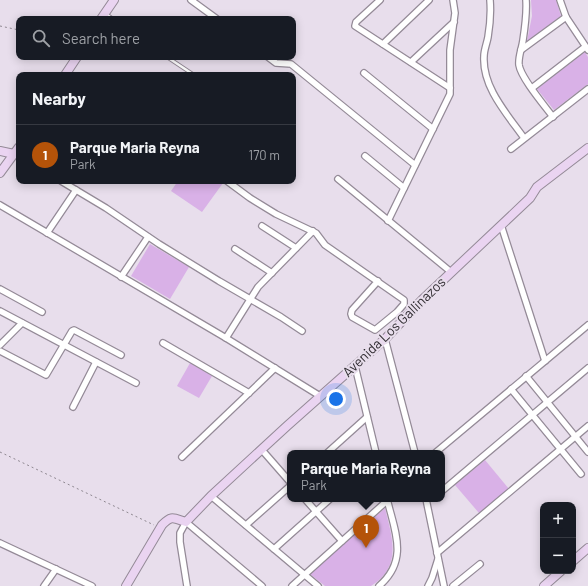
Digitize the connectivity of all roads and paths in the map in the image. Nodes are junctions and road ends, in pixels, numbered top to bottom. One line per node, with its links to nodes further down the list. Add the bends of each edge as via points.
1 (114, 0): 9 (street)
2 (191, 0): 10 (street)
3 (380, 0): 15 (street, via 356,22 355,26)
4 (429, 0): 15 (street)
5 (453, 0): 12 (street)
6 (492, 0): 30 (street, via 484,56 485,73 492,92)
7 (526, 0): 17 (street)
8 (560, 0): 11 (street)
9 (103, 16)
10 (213, 16)
11 (566, 16): 16 (street); 17 (street)
12 (454, 22): 21 (street); 25 (street, via 450,50)
13 (0, 26): 14 (path)
14 (16, 29)
15 (384, 44): 21 (street)
16 (587, 48): 26 (street)
17 (521, 50): 26 (street, via 519,66)
18 (75, 60): 22 (street)
19 (172, 60): 23 (lane)
20 (271, 60): 37 (street, via 276,64 291,64)
21 (411, 62): 25 (street)
22 (67, 72)
23 (190, 72)
24 (364, 72): 29 (street)
25 (450, 88): 29 (street, via 450,94)
26 (532, 88): 28 (street)
27 (588, 89): 28 (street)
28 (553, 117): 30 (street)
29 (433, 129): 37 (street)
30 (524, 138): 32 (street)
31 (588, 148): 46 (street, Avenida Los Gallinazos, via 537,187 530,198)
32 (510, 149)
33 (0, 151): 34 (street)
34 (16, 152)
35 (16, 153): 38 (street)
36 (365, 156): 42 (street)
37 (415, 165): 42 (street)
38 (0, 173)
39 (338, 179): 45 (street)
40 (66, 184): 43 (street)
41 (231, 184): 48 (street, via 276,214)
42 (404, 188): 45 (street)
43 (76, 190): 49 (street); 50 (street)
44 (0, 205): 49 (street)
45 (388, 221): 53 (street)
46 (501, 225): 53 (street, Avenida Los Gallinazos); 71 (street)
47 (262, 226): 51 (street)
48 (313, 231): 51 (street); 56 (street, via 325,245)
49 (48, 233): 55 (street)
50 (148, 237): 55 (street); 58 (street)
51 (296, 248): 54 (street)
52 (235, 249): 54 (street)
53 (451, 272): 65 (street, Avenida Los Gallinazos)
54 (272, 273): 58 (street)
55 (122, 277): 64 (street)
56 (378, 281): 56 (street, via 351,314 352,318 375,330 405,302)
57 (0, 289): 60 (street)
58 (250, 298): 63 (street); 64 (street)
59 (0, 311): 61 (street)
60 (42, 312)
61 (22, 323): 67 (street); 68 (street)
62 (588, 325): 71 (street)
63 (302, 331)
64 (226, 338): 74 (street)
65 (385, 339): 73 (street, Avenida Los Gallinazos); 91 (street)
66 (163, 343): 79 (street)
67 (0, 345)
68 (64, 345): 69 (street, via 46,375); 70 (street, via 74,330); 72 (street)
69 (0, 351)
70 (122, 355)
71 (545, 361): 76 (street)
72 (96, 362): 77 (street); 82 (street)
73 (355, 366): 80 (street, Avenida Los Gallinazos); 84 (street)
74 (275, 368): 79 (street); 80 (street)
75 (588, 368): 81 (street)
76 (526, 376): 78 (street); 81 (street)
77 (136, 383)
78 (511, 389): 83 (street); 92 (street)
79 (249, 392): 95 (street)
80 (319, 396): 88 (street, Avenida Los Gallinazos)
81 (547, 402): 83 (street); 86 (street)
82 (73, 407)
83 (532, 415): 87 (street); 98 (street)
84 (367, 417): 89 (street); 90 (street)
85 (588, 426): 86 (street)
86 (575, 437): 87 (street); 94 (street)
87 (561, 449): 96 (street); 114 (street)
88 (262, 450): 97 (street); 100 (street, Avenida Los Gallinazos)
89 (330, 450)
90 (375, 450)
91 (414, 450)
92 (439, 450)
93 (0, 452): 109 (path)
94 (588, 452)
95 (182, 457)
96 (581, 474)
97 (287, 479)
98 (445, 488)
99 (287, 489): 108 (street)
100 (211, 496): 107 (street, Avenida Los Gallinazos); 108 (street)
101 (308, 502): 106 (street)
102 (326, 502): 106 (street)
103 (385, 502): 110 (street)
104 (389, 502): 127 (street, via 397,536 397,556 391,573)
105 (427, 502): 114 (street)
106 (316, 511): 110 (street); 113 (street)
107 (186, 522): 109 (street, via 172,517); 120 (street, via 180,533 180,542); 124 (street)
108 (246, 525): 113 (street)
109 (160, 527): 123 (street)
110 (342, 541): 119 (street)
111 (0, 543): 117 (street)
112 (588, 548): 115 (street)
113 (274, 549): 119 (street)
114 (437, 556): 128 (street); 129 (street)
115 (576, 558)
116 (480, 564): 130 (street)
117 (56, 569): 121 (street); 122 (street)
118 (558, 574): 131 (street)
119 (304, 575): 125 (street); 126 (street)
120 (188, 585)
121 (44, 586)
122 (92, 586)
123 (126, 586)
124 (262, 586)
125 (292, 586)
126 (318, 586)
127 (379, 586)
128 (428, 586)
129 (444, 586)
130 (453, 586)
131 (544, 586)

